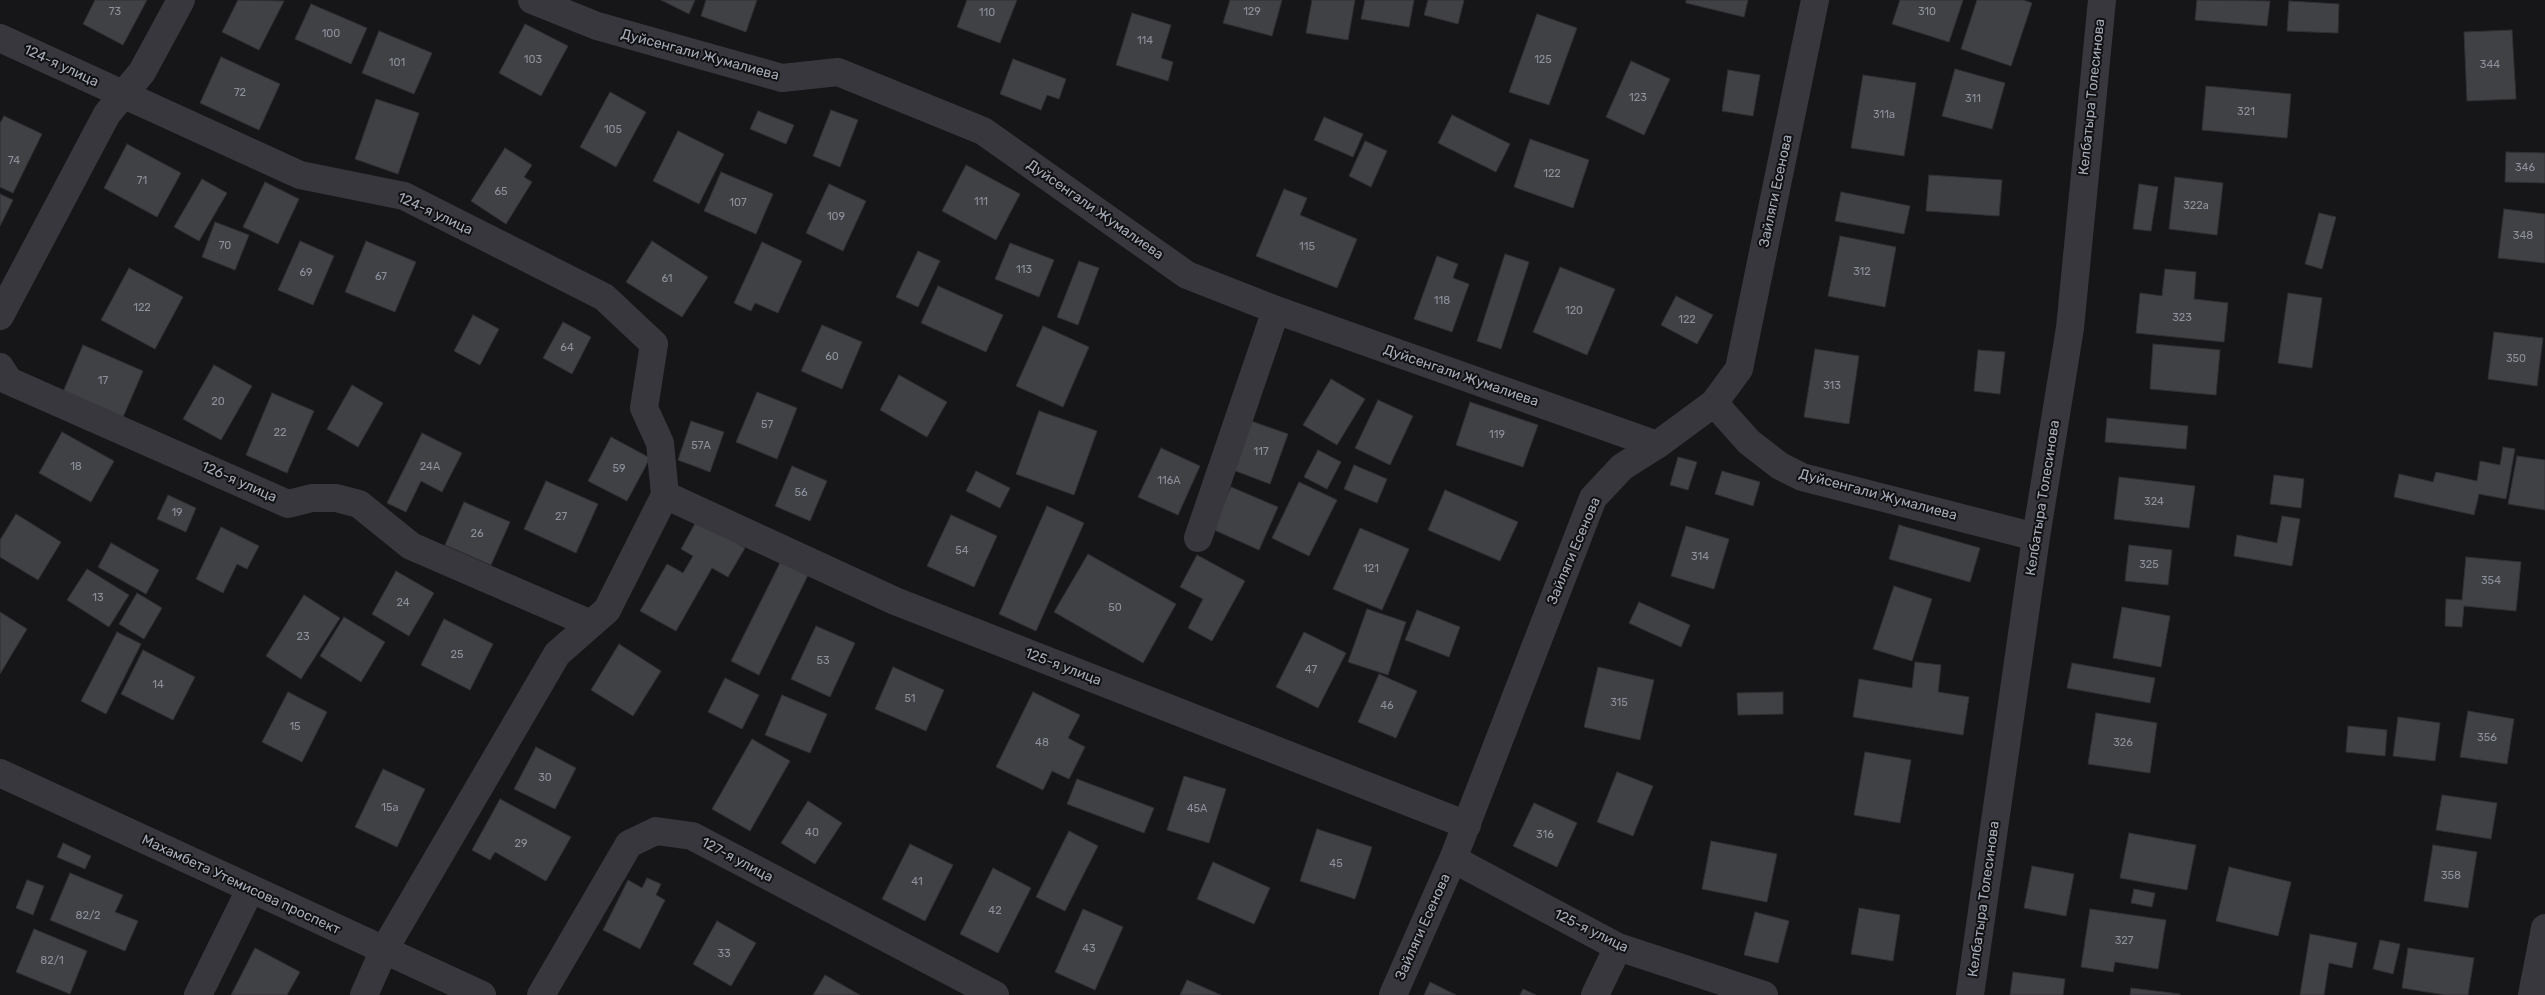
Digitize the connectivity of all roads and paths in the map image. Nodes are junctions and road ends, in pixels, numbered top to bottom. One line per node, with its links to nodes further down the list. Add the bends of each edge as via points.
1 (181, 0): 6 (street, via 142,72)
2 (532, 0): 7 (street, Дуйсенгали Жумалиева, via 597,26 782,78 838,72 983,131 1187,275)
3 (1815, 0): 10 (street, Зайляги Есенова, via 1739,369)
4 (2102, 0): 13 (street, Келбатыра Толесинова, via 2070,328)
5 (0, 38): 6 (street, 124-я улица)
6 (123, 94): 8 (street, via 107,114); 12 (street, 124-я улица, via 300,175 404,196 604,297 654,344 644,408 660,443)
7 (1276, 310): 11 (street, Дуйсенгали Жумалиева); 14 (street)
8 (0, 316)
9 (3, 381): 15 (street, 126-я улица, via 288,504 312,498 336,498 360,504 411,546)
10 (1714, 403): 11 (street, Зайляги Есенова); 13 (street, Дуйсенгали Жумалиева, via 1749,442 1780,466 1802,476)
11 (1657, 445): 17 (street, Зайляги Есенова, via 1622,467 1593,498)
12 (665, 495): 15 (street, via 607,610); 17 (street, 125-я улица, via 895,601)
13 (2036, 537): 31 (street, Келбатыра Толесинова)
14 (1198, 538)
15 (590, 624): 22 (street, via 557,654)
16 (0, 773): 19 (street, Махамбета Утемисова проспект)
17 (1467, 825): 18 (street, Зайляги Есенова)
18 (1453, 859): 21 (street, 125-я улица); 28 (street, Зайляги Есенова)
19 (250, 890): 22 (street, Махамбета Утемисова проспект); 24 (street)
20 (2545, 928): 32 (street)
21 (1618, 947): 29 (street); 30 (street, 125-я улица)
22 (384, 950): 25 (street); 26 (street, Махамбета Утемисова проспект)
23 (979, 992): 27 (street, 127-я улица, via 692,836 656,831 630,844)
24 (198, 995)
25 (364, 995)
26 (482, 995)
27 (542, 995)
28 (1393, 995)
29 (1595, 995)
30 (1764, 995)
31 (1970, 995)
32 (2532, 995)

